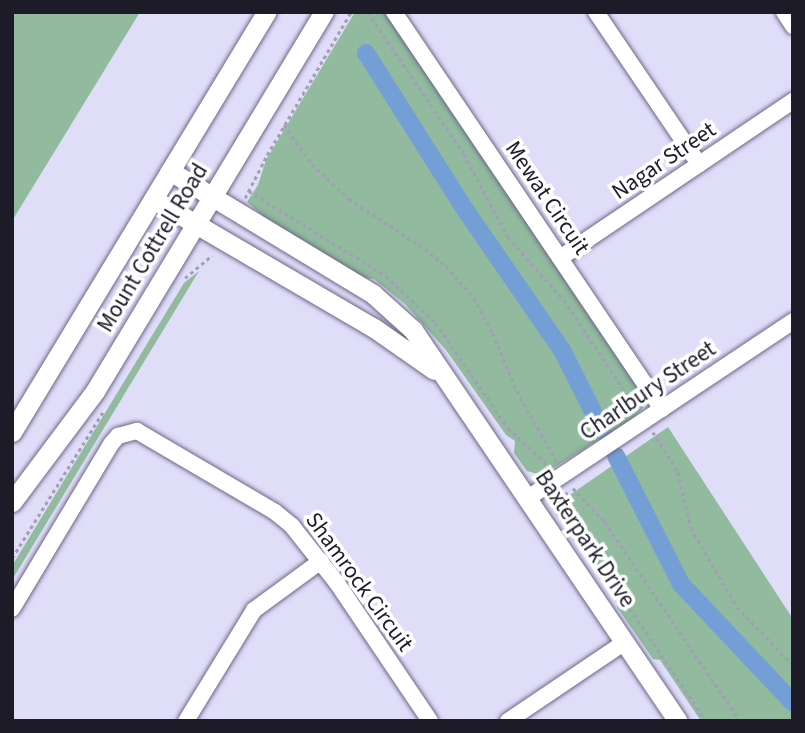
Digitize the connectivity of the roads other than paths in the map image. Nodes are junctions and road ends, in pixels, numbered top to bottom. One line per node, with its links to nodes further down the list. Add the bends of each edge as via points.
1 (266, 12): 9 (street, Mount Cottrell Road)
2 (324, 12): 10 (street, Mount Cottrell Road)
3 (394, 12): 13 (street, Mewat Circuit)
4 (596, 12): 8 (street)
5 (783, 12): 6 (street)
6 (793, 26)
7 (793, 101): 8 (street, Nagar Street)
8 (699, 164): 13 (street, Nagar Street)
9 (170, 171): 10 (street, Baxterpark Drive); 11 (street, Mount Cottrell Road)
10 (213, 197): 12 (street, Mount Cottrell Road); 15 (street, Baxterpark Drive, via 387,305 413,330)
11 (153, 199): 12 (street, Baxterpark Drive); 17 (street, Mount Cottrell Road)
12 (196, 225): 15 (street, Baxterpark Drive, via 374,328); 19 (street, Mount Cottrell Road, via 95,391)
13 (560, 258): 16 (street, Mewat Circuit)
14 (793, 321): 16 (street, Charlbury Street)
15 (451, 384): 18 (street, Baxterpark Drive)
16 (662, 409): 18 (street, Charlbury Street)
17 (12, 432)
18 (528, 498): 22 (street, Baxterpark Drive)
19 (12, 502)
20 (321, 561): 21 (street, Shamrock Circuit, via 275,512 146,434 127,432 111,444); 23 (street, via 254,610); 24 (street, Shamrock Circuit)
21 (12, 609)
22 (625, 642): 25 (street); 26 (street, Baxterpark Drive)
23 (186, 721)
24 (430, 721)
25 (508, 721)
26 (678, 721)

